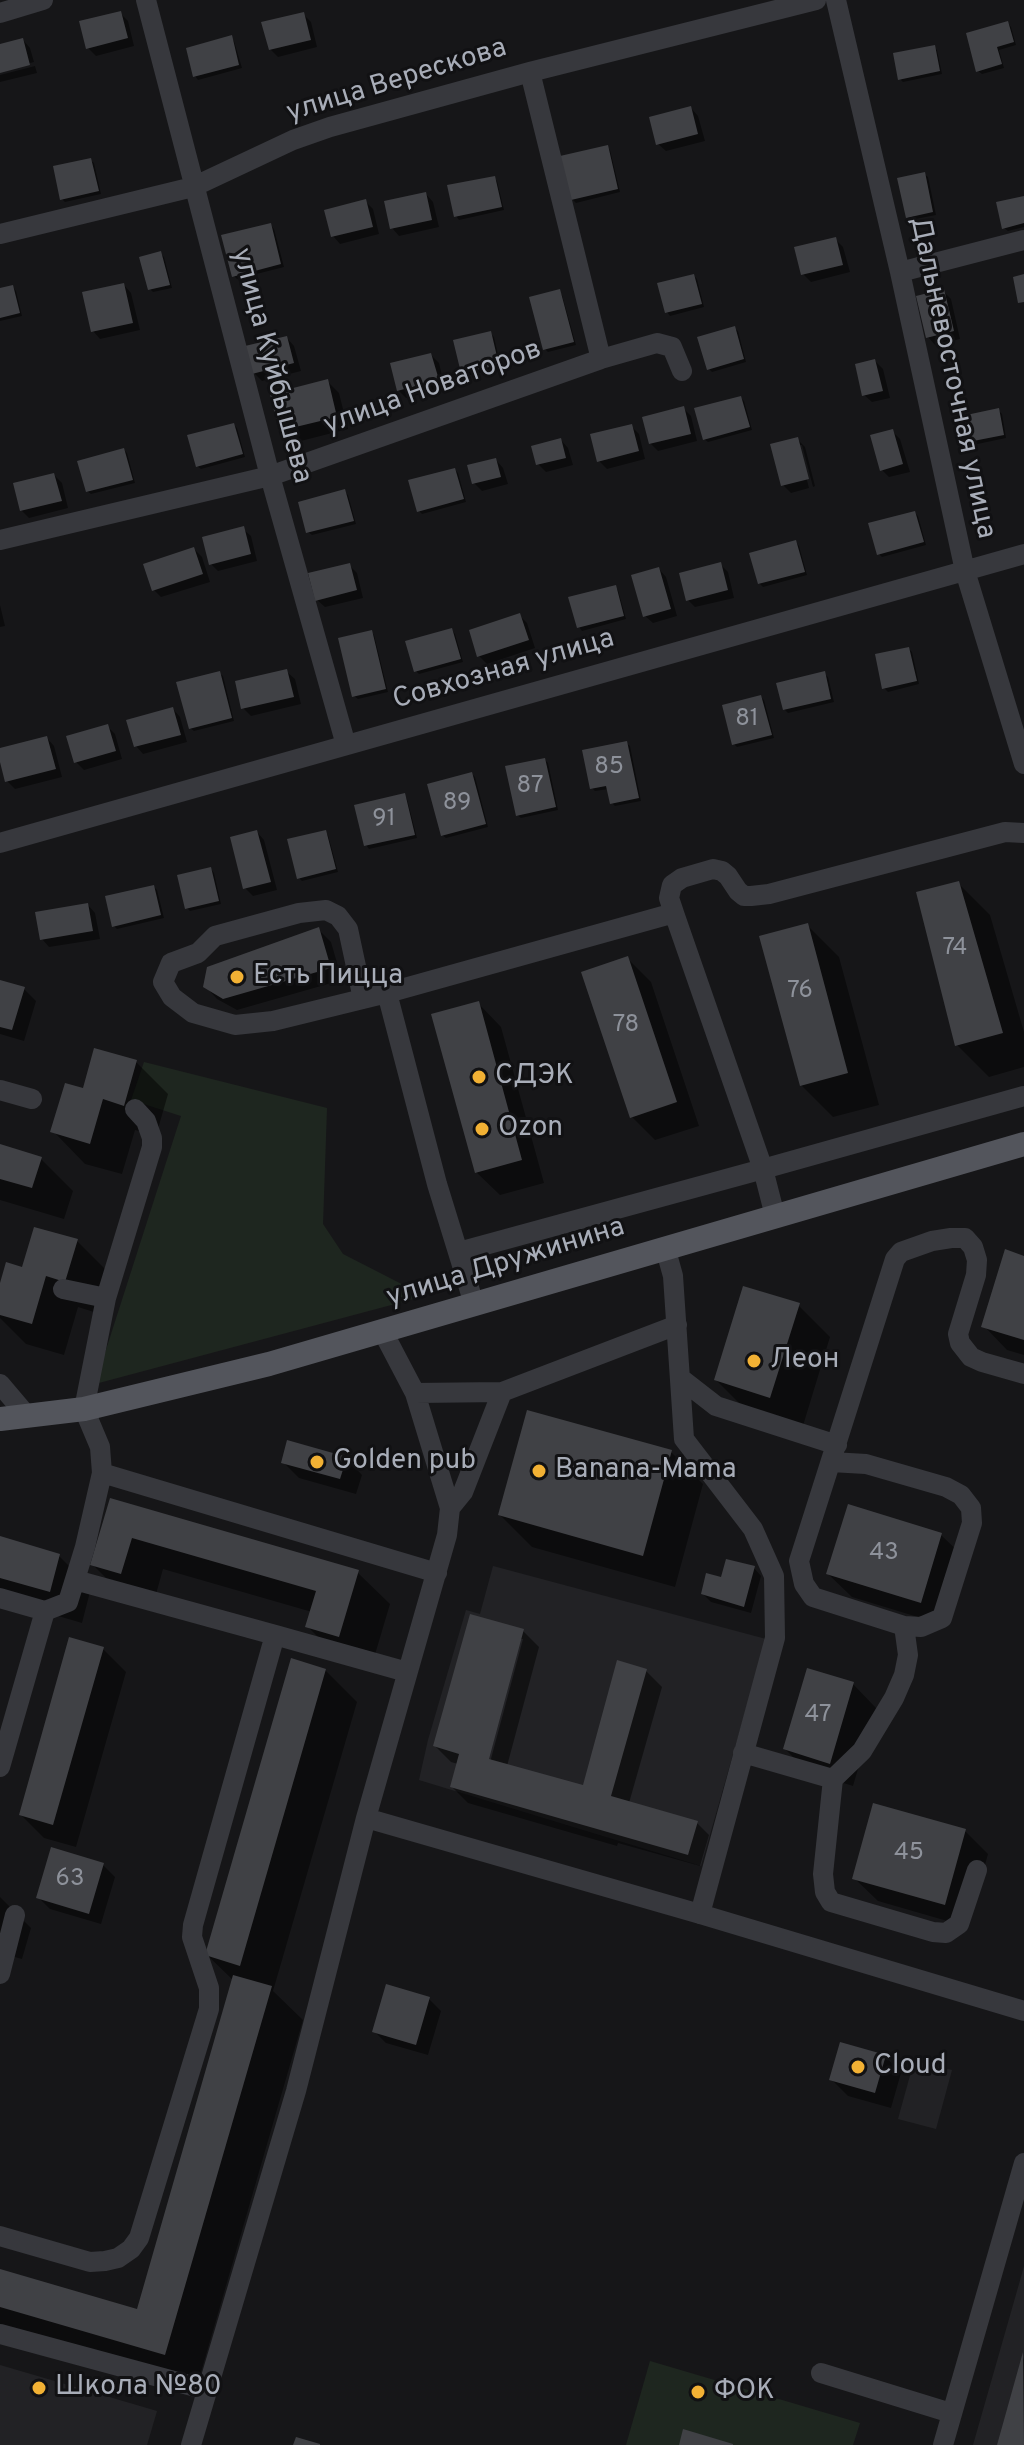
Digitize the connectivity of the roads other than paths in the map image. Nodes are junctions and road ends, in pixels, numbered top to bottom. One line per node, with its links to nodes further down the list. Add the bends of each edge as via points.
1 (43, 0): 5 (street)
2 (146, 0): 7 (street, улица Куйбышева)
3 (816, 0): 6 (street, улица Верескова)
4 (836, 0): 10 (street, Дальневосточная улица)
5 (0, 13)
6 (530, 72): 7 (street, улица Верескова, via 330,127); 11 (street)
7 (193, 187): 8 (street, улица Верескова); 13 (street, улица Куйбышева)
8 (0, 234)
9 (1024, 240): 10 (street)
10 (900, 272): 16 (street, Дальневосточная улица)
11 (601, 359): 12 (street, улица Новаторов, via 657,343 672,347); 13 (street, улица Новаторов)
12 (682, 371)
13 (270, 476): 14 (street, улица Новаторов); 17 (street, улица Куйбышева)
14 (0, 540)
15 (1024, 554): 16 (street, Совхозная улица)
16 (965, 571): 17 (street, Совхозная улица); 18 (street, Дальневосточная улица)
17 (346, 745): 20 (street, Совхозная улица)
18 (1024, 764)
19 (1024, 833): 21 (street, via 1005,832 769,894 744,896 728,876 713,869 672,885)
20 (0, 843)
21 (674, 913): 22 (street); 29 (street)
22 (387, 993): 23 (street); 32 (street)
23 (363, 999): 23 (street, via 235,1025 193,1013 163,982 171,963 198,953 215,936 326,910 348,929)
24 (0, 1090): 26 (street)
25 (1024, 1096): 29 (street)
26 (32, 1099)
27 (135, 1109): 34 (street, via 146,1121 152,1147)
28 (1024, 1144): 30 (main road, улица Дружинина)
29 (763, 1169): 30 (street); 32 (street)
30 (775, 1216): 31 (main road, улица Дружинина)
31 (665, 1247): 35 (main road, улица Дружинина); 36 (street)
32 (459, 1252): 35 (street)
33 (63, 1289): 34 (street)
34 (106, 1298): 43 (street)
35 (474, 1304): 37 (main road, улица Дружинина)
36 (677, 1325): 39 (street); 41 (street)
37 (383, 1332): 42 (street); 43 (main road, улица Дружинина)
38 (1024, 1374): 46 (street, via 971,1357 960,1343 977,1260 965,1238 911,1247 895,1259)
39 (680, 1378): 46 (street, via 716,1406); 56 (street, via 684,1439 753,1529 774,1576 775,1638)
40 (0, 1384): 44 (street)
41 (502, 1392): 42 (street); 48 (street, via 463,1492)
42 (415, 1393): 48 (street)
43 (84, 1409): 44 (main road, улица Дружинина); 47 (street, via 100,1447)
44 (28, 1417): 45 (main road, улица Дружинина)
45 (0, 1419)
46 (834, 1454): 53 (street, via 799,1561 804,1584 813,1597); 53 (street, via 946,1487 971,1508 972,1523 942,1618 921,1627)
47 (102, 1473): 49 (street); 50 (street)
48 (450, 1508): 49 (street)
49 (437, 1573): 55 (street)
50 (75, 1580): 52 (street, via 68,1602); 54 (street)
51 (0, 1598): 52 (street)
52 (45, 1611): 57 (street)
53 (904, 1626): 58 (street, via 908,1655 894,1698 862,1751)
54 (275, 1635): 55 (street); 66 (street, via 193,1925 209,2009 139,2238 118,2258 90,2262)
55 (407, 1672): 59 (street)
56 (743, 1753): 58 (street); 61 (street)
57 (0, 1767)
58 (833, 1779): 60 (street, via 823,1874 831,1902 946,1933 959,1924)
59 (366, 1818): 61 (street); 69 (street, via 296,2091)
60 (977, 1870)
61 (700, 1914): 64 (street)
62 (15, 1915): 63 (street)
63 (0, 1974)
64 (1024, 2011)
65 (1024, 2163): 70 (street)
66 (0, 2236)
67 (0, 2334): 69 (street)
68 (821, 2373): 70 (street)
69 (207, 2390): 71 (street)
70 (951, 2413): 72 (street)
71 (191, 2445)
72 (943, 2445)

